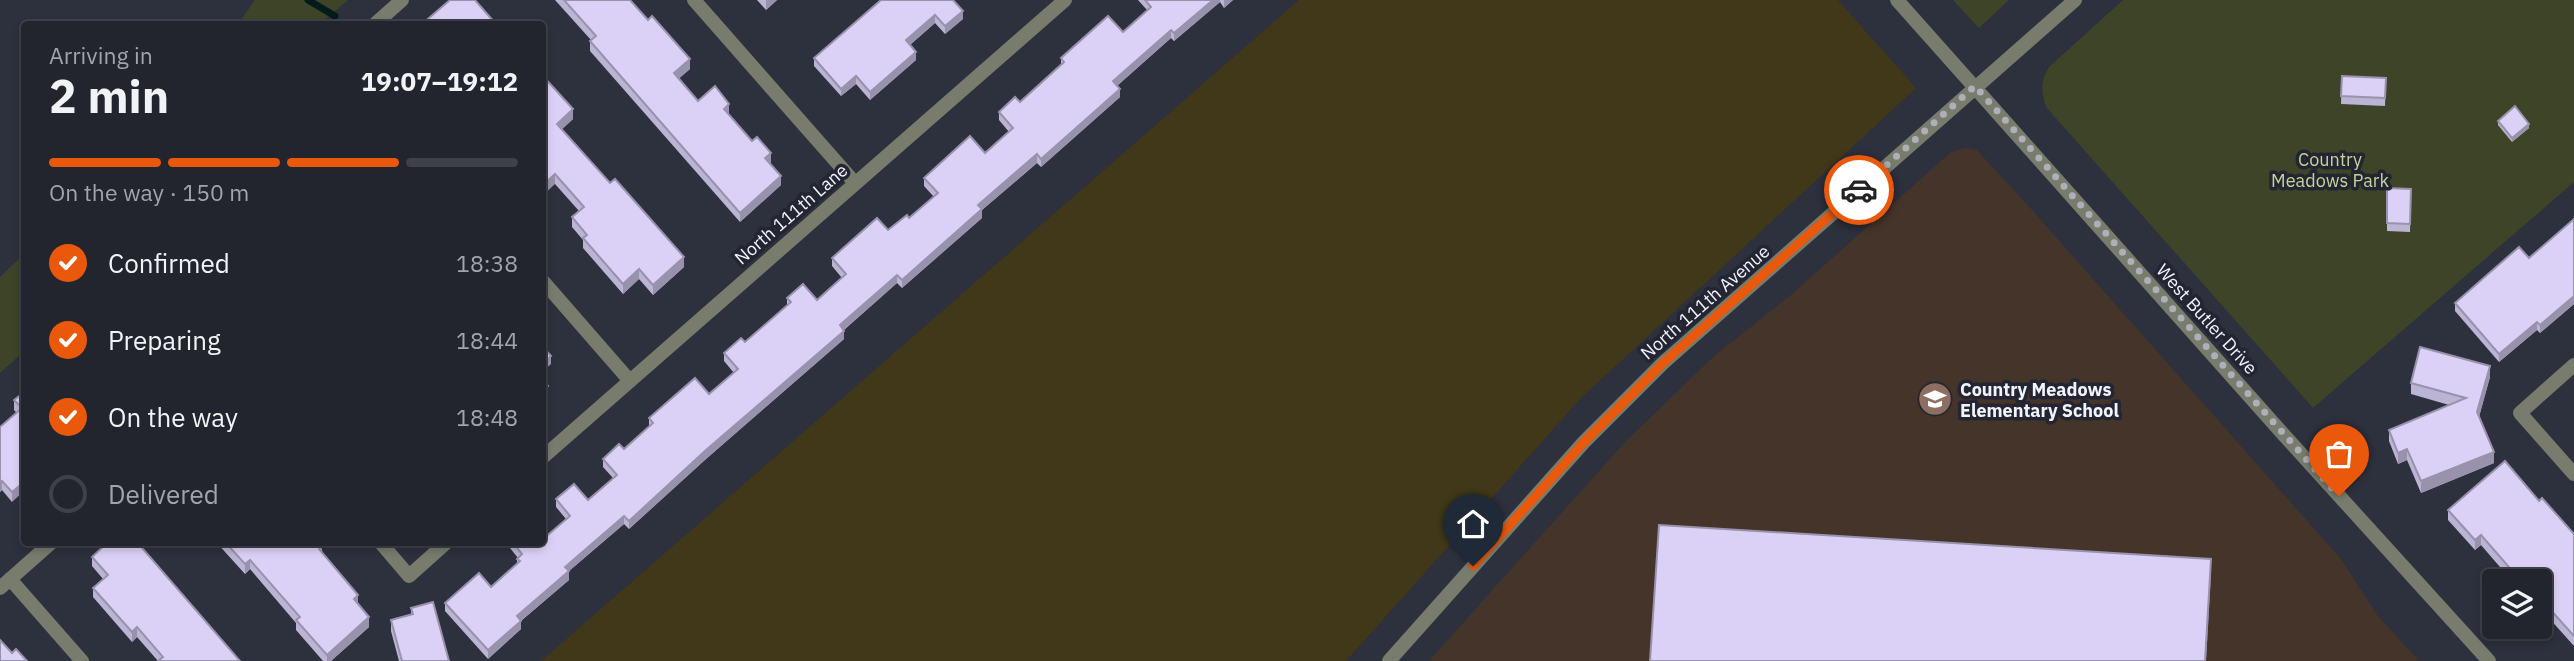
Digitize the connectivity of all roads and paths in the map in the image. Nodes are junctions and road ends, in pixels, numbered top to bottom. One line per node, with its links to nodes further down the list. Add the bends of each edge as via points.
1 (402, 0): 6 (street)
2 (694, 0): 8 (street)
3 (1065, 0): 8 (street, North 111th Lane)
4 (1898, 0): 7 (street, West Butler Drive)
5 (2075, 0): 7 (street, North 111th Avenue)
6 (378, 21)
7 (1975, 86): 19 (street, North 111th Avenue, via 1648,377); 20 (street, West Butler Drive)
8 (855, 183): 11 (street, North 111th Lane)
9 (546, 285): 11 (street)
10 (2574, 365): 13 (street, via 2519,413)
11 (630, 381): 12 (street, North 111th Lane)
12 (546, 454)
13 (2574, 474)
14 (48, 546): 17 (street)
15 (383, 546): 16 (street, via 409,576)
16 (443, 546)
17 (5, 584): 18 (street)
18 (82, 661)
19 (1388, 661)
20 (2489, 661)

